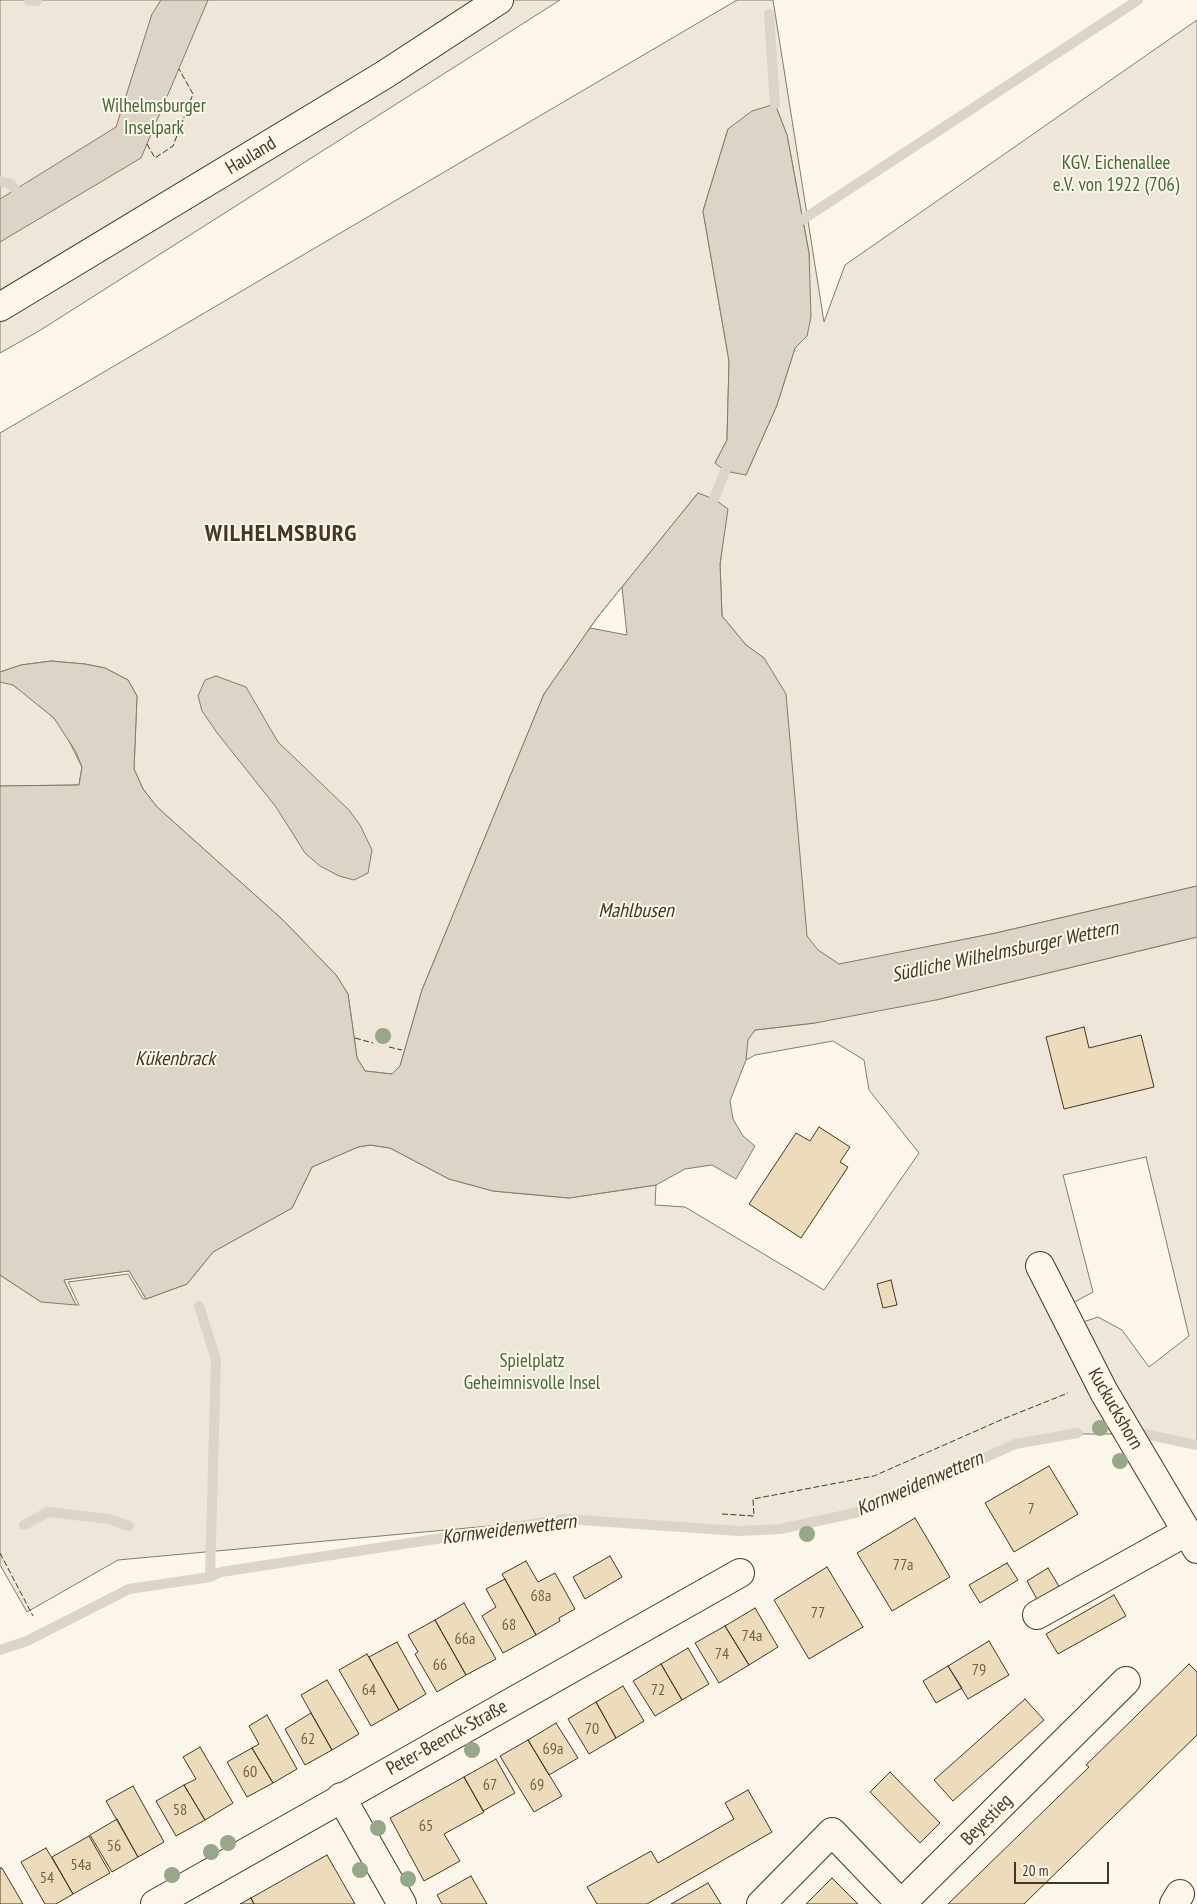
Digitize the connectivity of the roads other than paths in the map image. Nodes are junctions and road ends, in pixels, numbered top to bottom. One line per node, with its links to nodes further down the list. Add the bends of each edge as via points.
1 (499, 0): 2 (street, Hauland, via 384,75)
2 (0, 307)
3 (1040, 1266): 4 (street, Kuckuckshorn, via 1104,1392)
4 (1192, 1540): 6 (street)
5 (740, 1573): 8 (street, Peter-Beenck-Straße)
6 (1037, 1615)
7 (1126, 1681): 12 (street, Beyestieg)
8 (341, 1798): 9 (street, Peter-Beenck-Straße); 10 (street)
9 (155, 1904)
10 (402, 1904)
11 (761, 1904): 12 (street, Beyestieg, via 832,1832)
12 (901, 1904)

